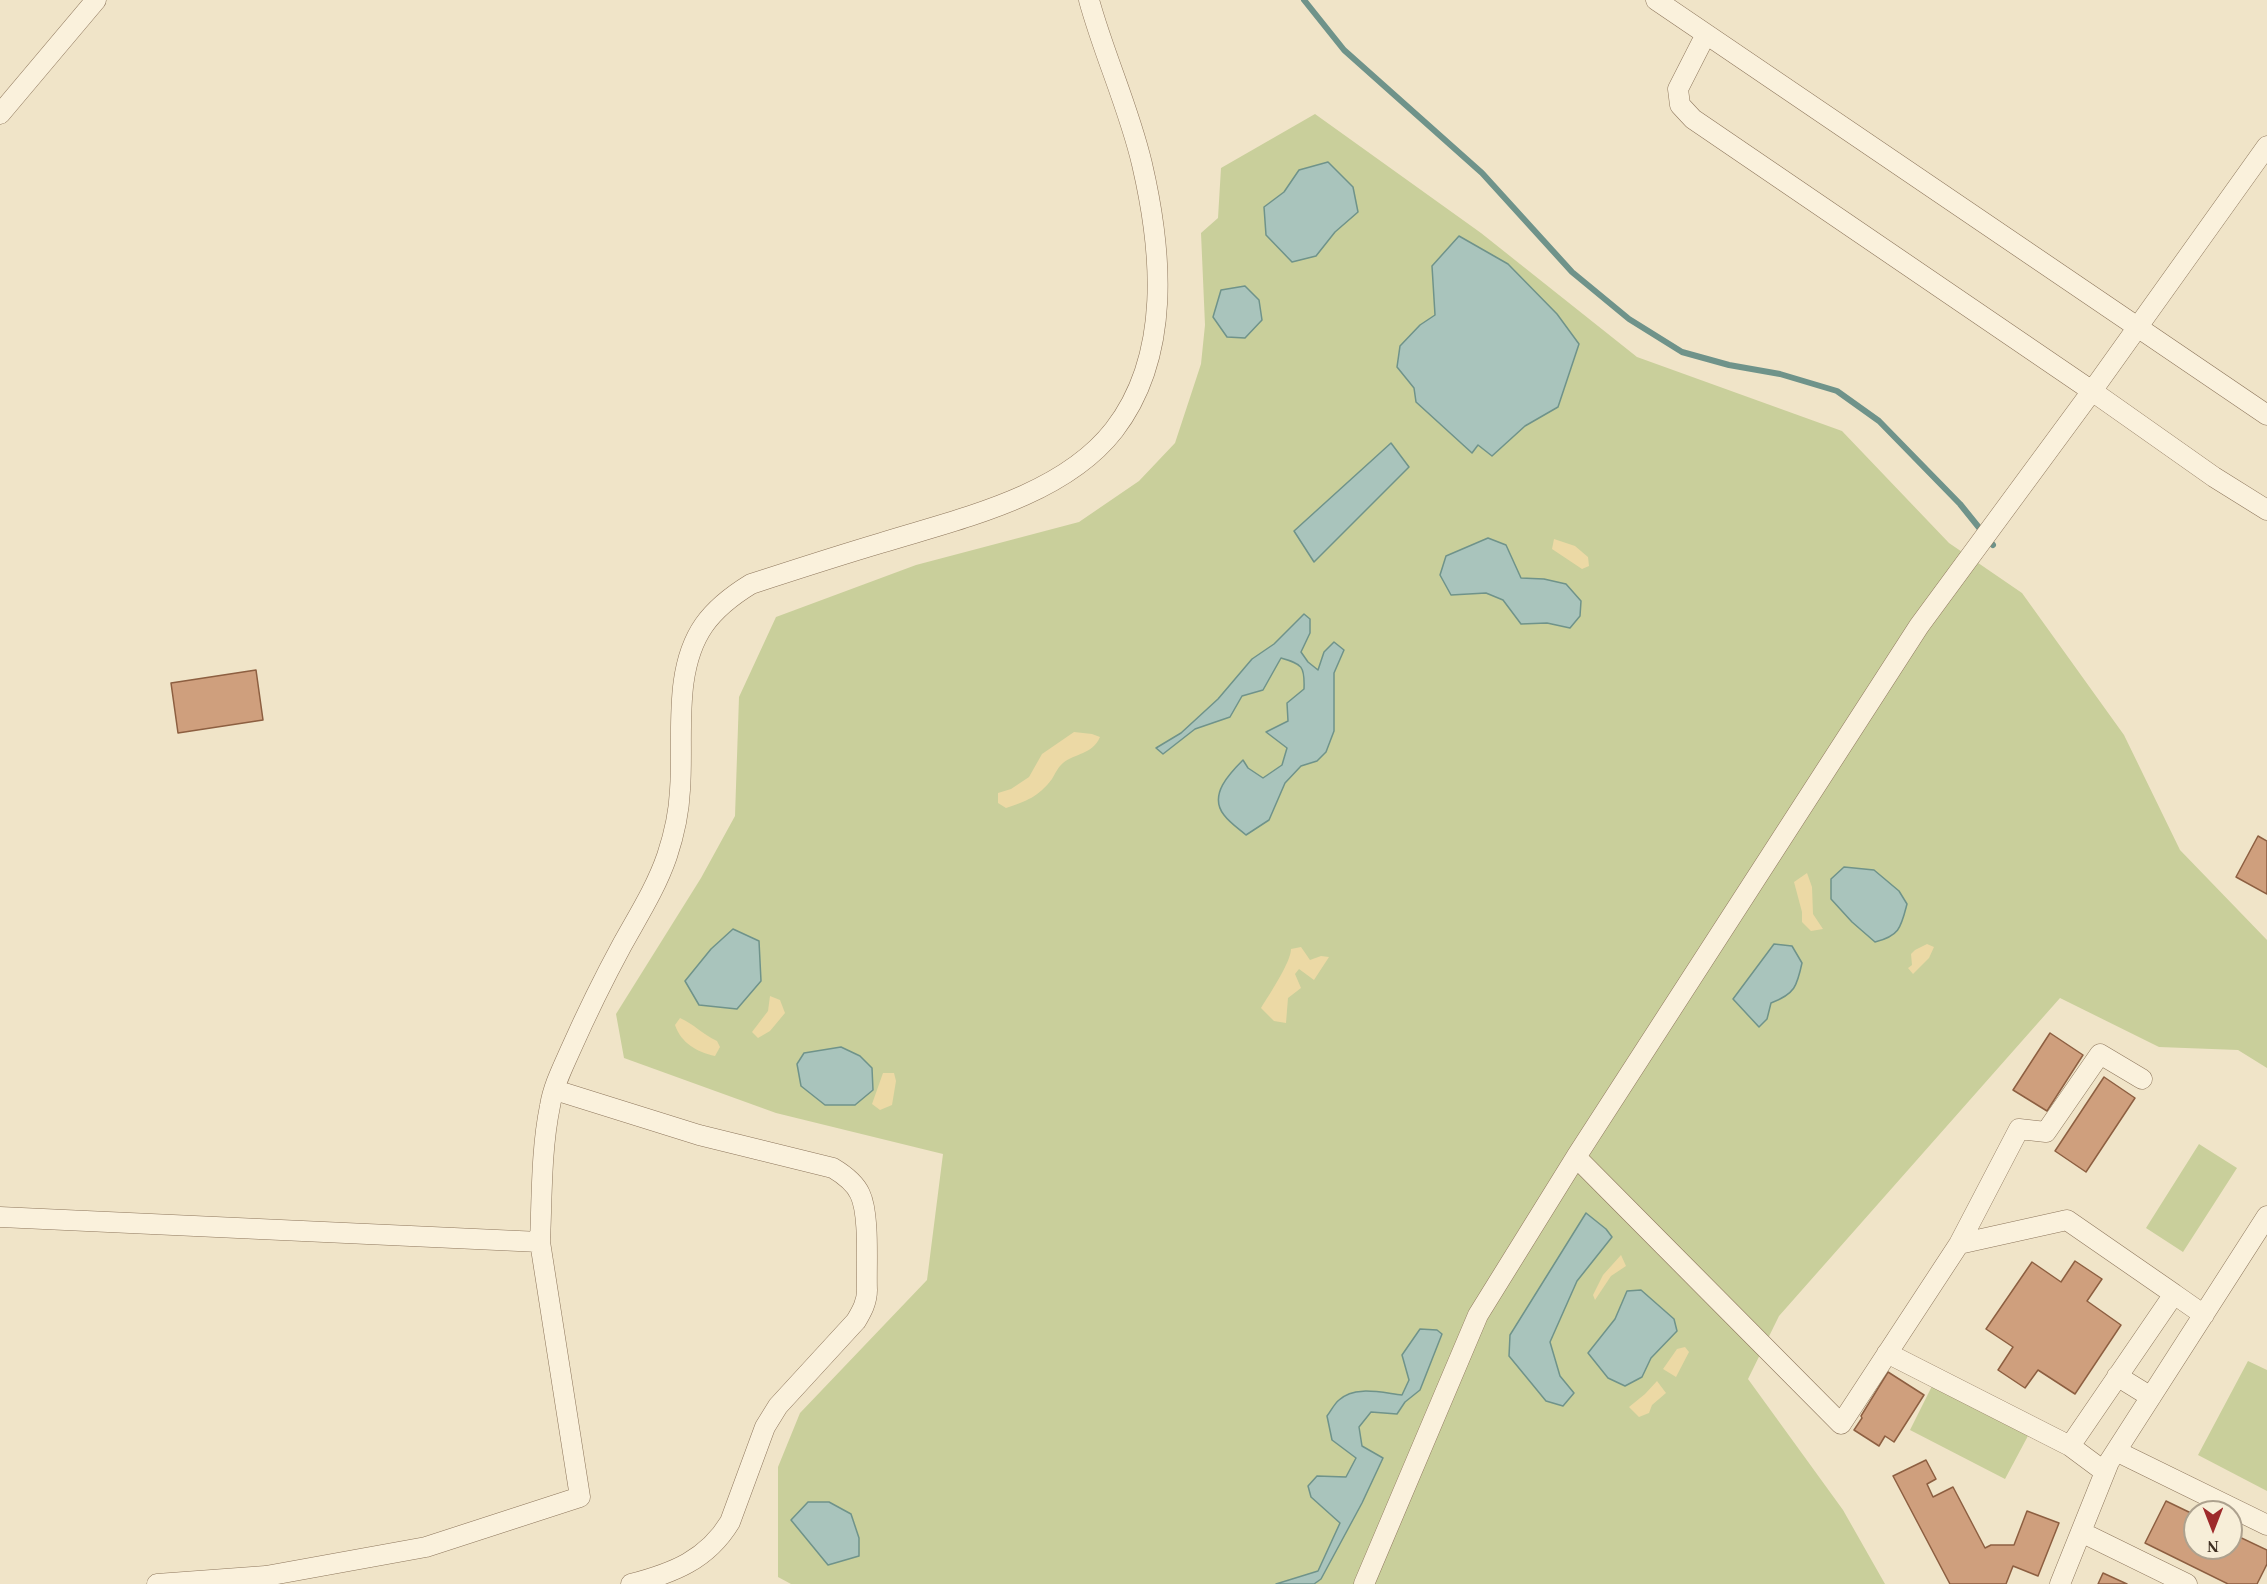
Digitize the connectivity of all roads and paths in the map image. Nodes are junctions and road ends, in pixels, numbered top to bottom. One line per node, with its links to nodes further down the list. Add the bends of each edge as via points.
1 (96, 0): 5 (lane)
2 (1089, 0): 12 (lane, via 1142,162 1154,233 1157,267 1152,345 1132,400 1113,430 1088,455 1035,489 987,510 751,584 734,594 704,625 694,642 683,692 681,789 667,856 658,880 591,1002)
3 (1656, 0): 4 (lane)
4 (1706, 34): 7 (lane); 8 (lane, via 1678,89 1680,105 1694,119)
5 (0, 114)
6 (2267, 146): 7 (lane)
7 (2138, 327): 8 (lane); 9 (lane)
8 (2092, 391): 10 (lane); 13 (lane, via 1919,626)
9 (2267, 415)
10 (2267, 510)
11 (2142, 1079): 17 (lane, via 2100,1054 2046,1132 2019,1129)
12 (555, 1090): 16 (lane, via 544,1153); 29 (lane, via 699,1134 833,1168 856,1187 863,1204 867,1297 856,1321 778,1406 765,1427 730,1522 711,1548 695,1560)
13 (1576, 1157): 20 (lane, via 1841,1424); 30 (lane, via 1478,1315)
14 (2267, 1216): 19 (lane)
15 (0, 1217): 16 (lane)
16 (540, 1242): 28 (lane, via 580,1497 426,1547 266,1576)
17 (1959, 1244): 18 (lane, via 2067,1220); 20 (lane)
18 (2174, 1294): 19 (lane); 21 (lane)
19 (2204, 1315): 22 (lane)
20 (1887, 1353): 23 (lane)
21 (2117, 1376): 22 (lane); 23 (lane)
22 (2151, 1397): 24 (lane)
23 (2070, 1446): 25 (lane)
24 (2116, 1451): 25 (lane); 26 (lane)
25 (2105, 1472): 27 (lane)
26 (2267, 1525)
27 (2081, 1532): 31 (lane); 32 (lane)
28 (157, 1584)
29 (631, 1584)
30 (1364, 1584)
31 (2060, 1584)
32 (2187, 1584)

